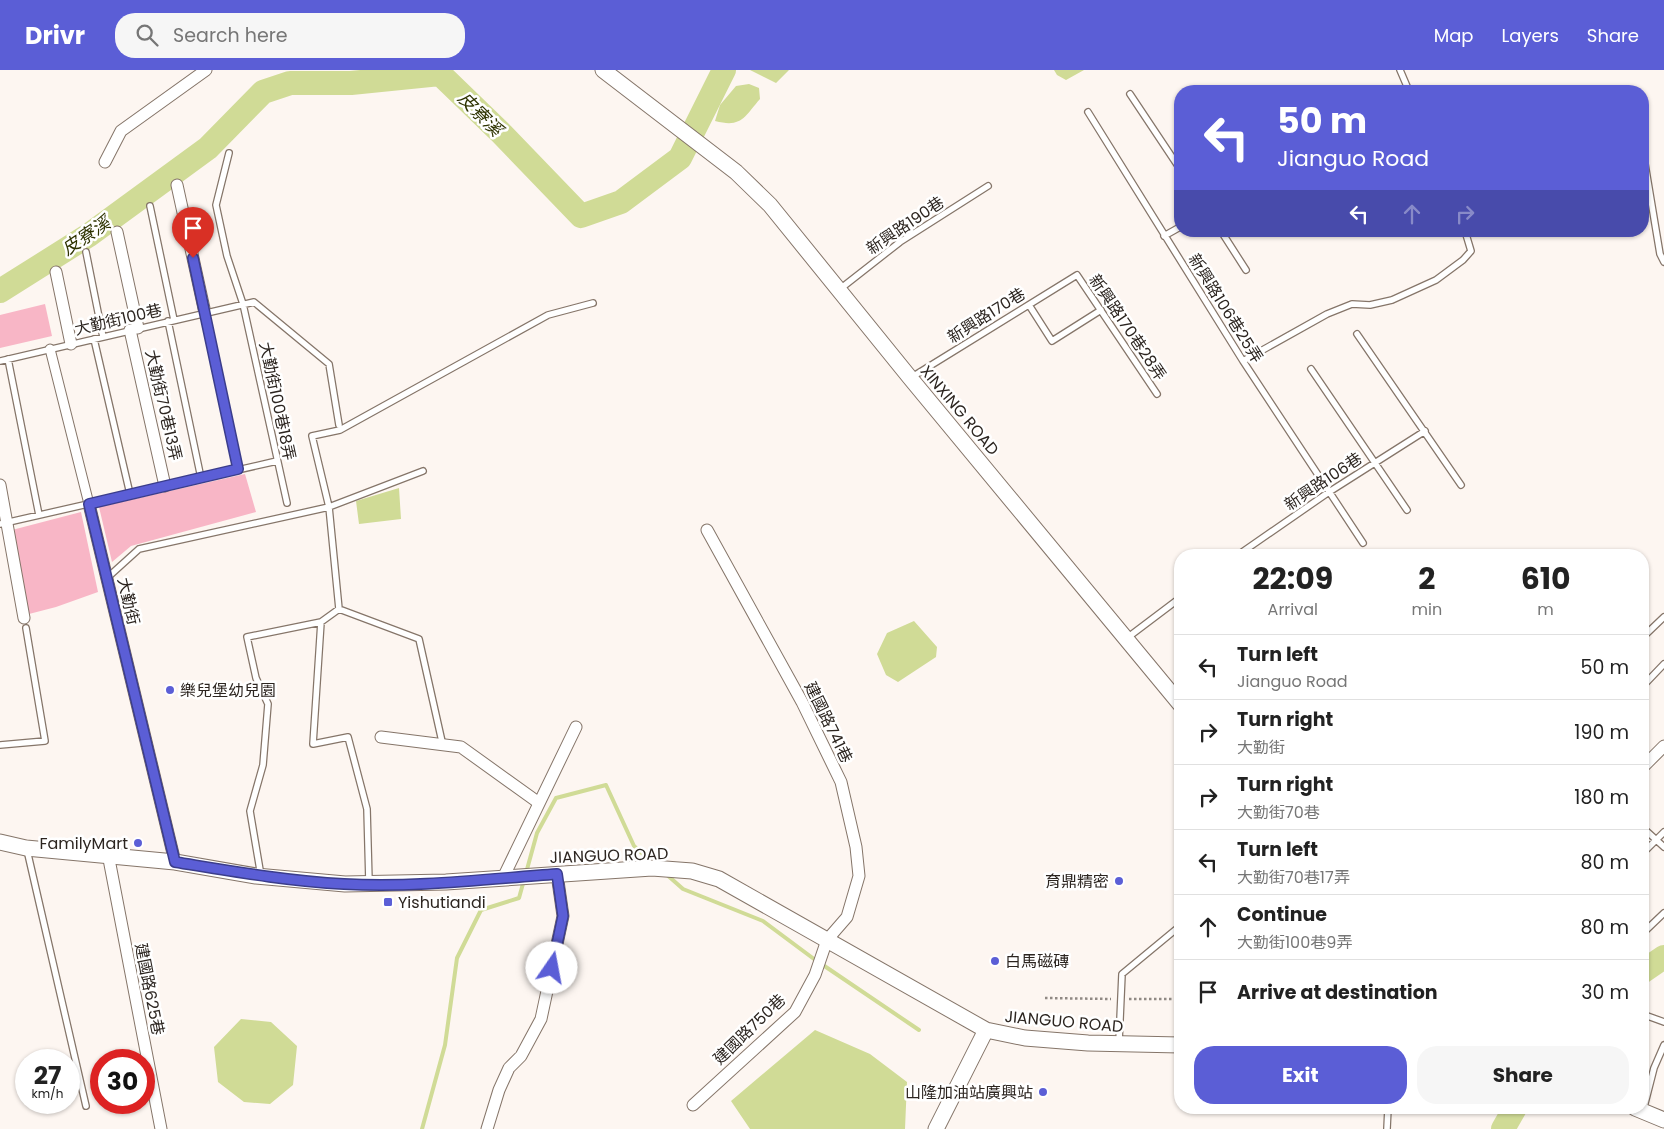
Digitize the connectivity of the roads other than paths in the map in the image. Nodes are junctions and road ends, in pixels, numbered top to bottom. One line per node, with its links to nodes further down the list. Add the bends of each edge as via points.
1 (206, 70): 9 (street, via 121,131)
2 (602, 70): 24 (street, XINXING ROAD, via 736,172 770,204)
3 (1400, 70): 4 (lane)
4 (1406, 85)
5 (1130, 94): 8 (lane)
6 (1088, 112): 16 (lane, 新興路106巷25弄)
7 (229, 153): 26 (lane, 大勤街100巷18弄, via 216,205 227,256)
8 (1174, 160)
9 (105, 162)
10 (177, 185): 29 (street)
11 (988, 186): 24 (lane, 新興路190巷, via 900,242)
12 (1649, 188): 20 (lane)
13 (150, 206): 30 (lane)
14 (1174, 230): 16 (lane)
15 (117, 232): 31 (street, 大勤街70巷13弄)
16 (1164, 236): 38 (lane, 新興路106巷25弄)
17 (1225, 237): 21 (lane)
18 (1467, 237): 38 (lane, via 1471,251 1436,280 1392,300 1352,304 1327,314)
19 (86, 252): 33 (lane)
20 (1664, 262)
21 (1246, 270)
22 (56, 272): 35 (street)
23 (1077, 275): 27 (lane, 新興路170巷); 28 (lane, 新興路170巷28弄)
24 (840, 289): 41 (street, XINXING ROAD)
25 (593, 303): 57 (lane, via 548,315 340,430 312,436)
26 (243, 304): 29 (lane, 大勤街100巷); 43 (lane, via 254,302 329,364); 45 (lane, 大勤街100巷18弄)
27 (1029, 305): 28 (lane, via 1052,341); 41 (lane, 新興路170巷)
28 (1100, 310): 42 (lane, 新興路170巷28弄)
29 (204, 313): 30 (lane, 大勤街100巷); 47 (lane)
30 (171, 321): 31 (lane, 大勤街100巷); 49 (lane)
31 (134, 329): 33 (lane, 大勤街100巷); 52 (street, 大勤街70巷13弄)
32 (1357, 334): 44 (lane)
33 (103, 337): 34 (lane, 大勤街100巷)
34 (94, 339): 35 (lane, 大勤街100巷); 54 (lane)
35 (71, 344): 36 (lane, 大勤街100巷)
36 (50, 349): 37 (lane, 大勤街100巷); 56 (street, 大勤街)
37 (8, 359): 39 (lane, 大勤街100巷); 59 (lane)
38 (1243, 360): 53 (lane, 新興路106巷25弄)
39 (0, 361)
40 (1311, 370): 46 (lane)
41 (911, 378): 71 (street, XINXING ROAD)
42 (1157, 394)
43 (339, 425)
44 (1425, 431): 46 (lane, 新興路106巷); 51 (lane)
45 (277, 461): 47 (lane); 55 (lane, 大勤街100巷18弄)
46 (1374, 463): 53 (lane, 新興路106巷); 58 (lane)
47 (238, 469): 49 (lane)
48 (423, 471): 57 (lane)
49 (201, 478): 52 (lane)
50 (0, 485): 60 (street)
51 (1461, 485)
52 (165, 486): 54 (lane)
53 (1330, 492): 62 (lane, 新興路106巷25弄); 63 (lane, 新興路106巷)
54 (130, 494): 56 (lane)
55 (287, 503)
56 (89, 504): 59 (lane); 64 (street, 大勤街)
57 (329, 506): 64 (lane, via 139,549); 66 (lane)
58 (1407, 510)
59 (38, 515): 60 (lane)
60 (4, 523): 69 (street)
61 (707, 530): 98 (street, 建國路741巷, via 802,702 841,782 856,847 859,876 847,917)
62 (1363, 543)
63 (1247, 549)
64 (107, 578): 90 (street, 大勤街)
65 (1174, 603): 71 (lane)
66 (339, 609): 68 (lane); 78 (lane, via 419,639)
67 (1664, 617): 70 (lane)
68 (321, 622): 92 (lane, via 247,637 256,678 268,704 263,765 250,811); 94 (lane, via 313,744 348,737 367,809)
69 (25, 623): 77 (lane, via 45,740)
70 (1649, 631)
71 (1127, 638): 74 (street, XINXING ROAD)
72 (1664, 664): 73 (lane)
73 (1649, 679)
74 (1174, 697)
75 (576, 727): 81 (street)
76 (381, 737): 78 (street)
77 (0, 745)
78 (443, 746): 81 (street, via 461,748)
79 (1664, 746): 80 (street)
80 (1649, 761)
81 (539, 803): 93 (street)
82 (1664, 832): 84 (lane)
83 (1649, 834): 84 (lane)
84 (1656, 840): 86 (lane); 88 (lane)
85 (0, 842): 87 (street, JIANGUO ROAD)
86 (1649, 847)
87 (26, 848): 89 (street, JIANGUO ROAD); 107 (lane)
88 (1664, 848)
89 (108, 854): 90 (street, JIANGUO ROAD); 111 (street, 建國路625巷)
90 (175, 862): 92 (street, JIANGUO ROAD)
91 (557, 874): 93 (street, JIANGUO ROAD); 98 (street, JIANGUO ROAD, via 652,868 692,871 719,879); 112 (street, via 563,916 541,1019 521,1056 509,1068)
92 (261, 876): 94 (street, JIANGUO ROAD)
93 (503, 878): 94 (street, JIANGUO ROAD)
94 (369, 884)
95 (1664, 913): 96 (lane)
96 (1649, 927)
97 (1174, 931): 102 (lane, via 1122,974)
98 (827, 940): 101 (street, JIANGUO ROAD); 106 (street, 建國路750巷, via 815,975 795,1012)
99 (1649, 1017): 100 (lane)
100 (1664, 1022)
101 (986, 1030): 102 (street, JIANGUO ROAD, via 1025,1038); 113 (street)
102 (1119, 1044): 104 (street, JIANGUO ROAD)
103 (1664, 1045): 105 (lane)
104 (1174, 1046)
105 (1649, 1082)
106 (692, 1105)
107 (86, 1106)
108 (1649, 1113): 110 (street)
109 (1387, 1114): 114 (lane)
110 (1664, 1120)
111 (161, 1129)
112 (487, 1129)
113 (936, 1129)
114 (1386, 1129)

